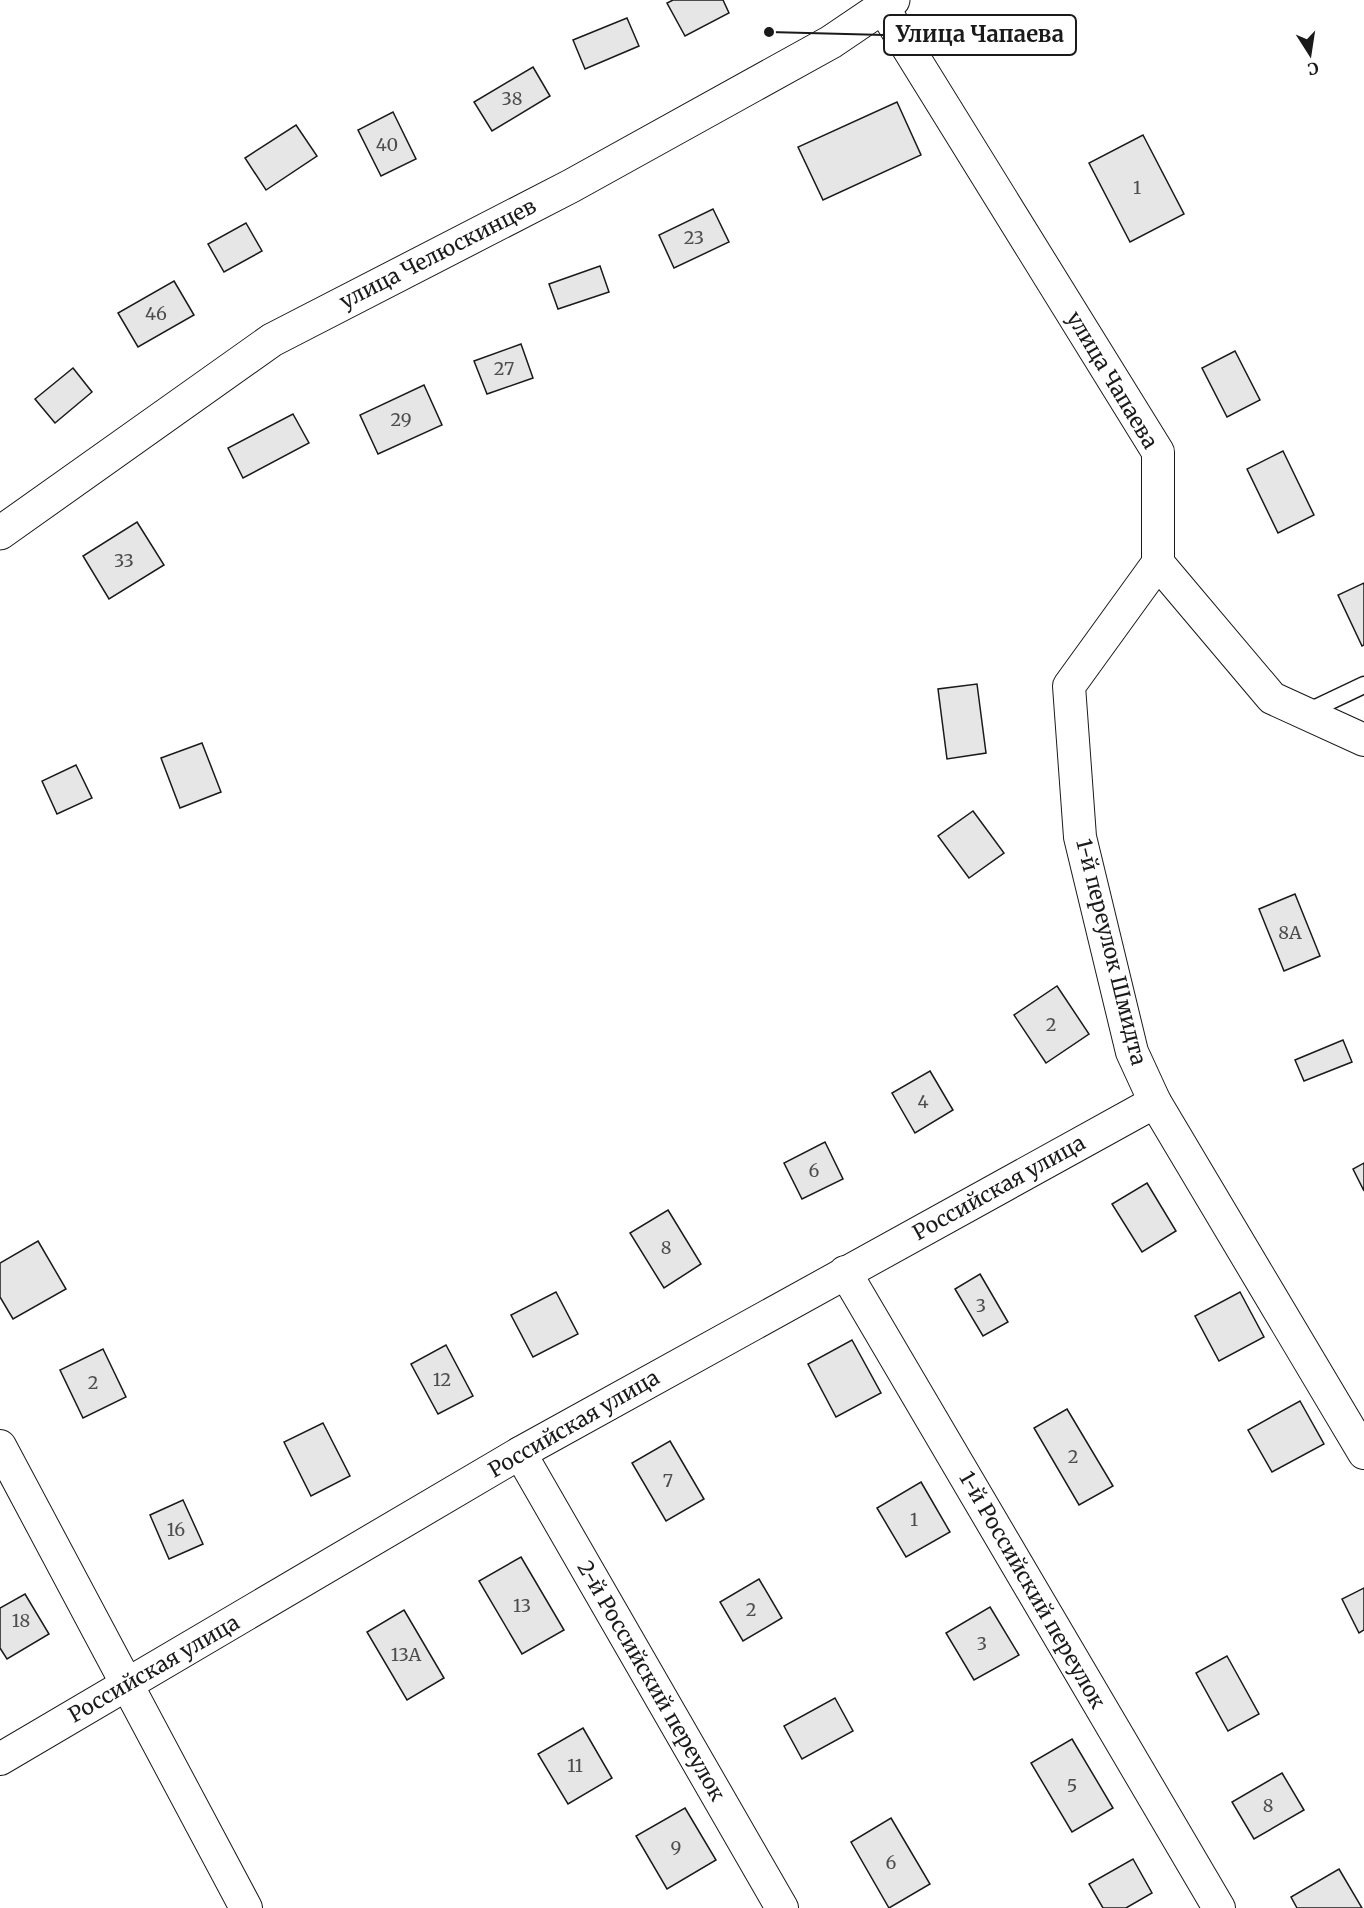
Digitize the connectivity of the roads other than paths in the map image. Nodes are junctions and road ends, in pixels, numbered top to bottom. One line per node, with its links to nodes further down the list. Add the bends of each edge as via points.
1 (888, 3): 2 (street, улица Челюскинцев, via 831,42 571,186 272,340); 3 (street, улица Чапаева, via 1158,452)
2 (0, 533)
3 (1158, 563): 5 (street, via 1272,698); 7 (street, 1-й переулок Шмидта, via 1069,686 1080,837 1132,1052)
4 (1364, 685): 5 (lane)
5 (1305, 713): 6 (street)
6 (1364, 740)
7 (1155, 1102): 8 (street, Российская улица); 10 (street, 1-й переулок Шмидта)
8 (845, 1272): 11 (street, Российская улица); 16 (street, 1-й Российский переулок)
9 (0, 1446): 12 (street)
10 (1364, 1453)
11 (520, 1454): 12 (street, Российская улица); 15 (street, 2-й Российский переулок)
12 (127, 1686): 13 (street, Российская улица); 14 (street)
13 (0, 1759)
14 (246, 1908)
15 (782, 1908)
16 (1219, 1908)

